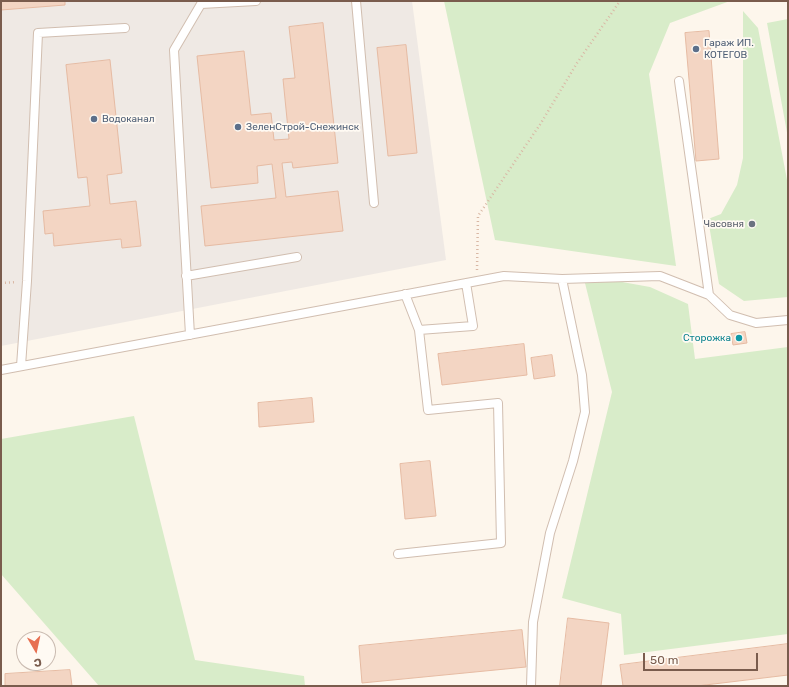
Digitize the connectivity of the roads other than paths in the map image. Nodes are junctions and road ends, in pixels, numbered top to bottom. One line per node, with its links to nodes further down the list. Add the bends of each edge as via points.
1 (256, 1): 7 (lane, via 201,4 174,50)
2 (356, 1): 5 (lane)
3 (125, 28): 15 (lane, via 38,33)
4 (679, 81): 11 (lane)
5 (374, 203)
6 (297, 257): 7 (lane)
7 (186, 276): 14 (lane)
8 (562, 279): 9 (lane, via 504,276); 11 (lane, via 660,276); 18 (lane, via 582,375 585,412 573,461 550,533 533,622)
9 (466, 283): 10 (lane); 13 (lane, via 473,326)
10 (405, 294): 13 (lane); 14 (lane)
11 (709, 295): 12 (lane, via 730,315 756,323)
12 (788, 320)
13 (419, 330): 17 (lane, via 428,410 498,403 501,543)
14 (190, 335): 15 (lane)
15 (21, 366): 16 (lane)
16 (1, 370)
17 (398, 554)
18 (531, 686)

